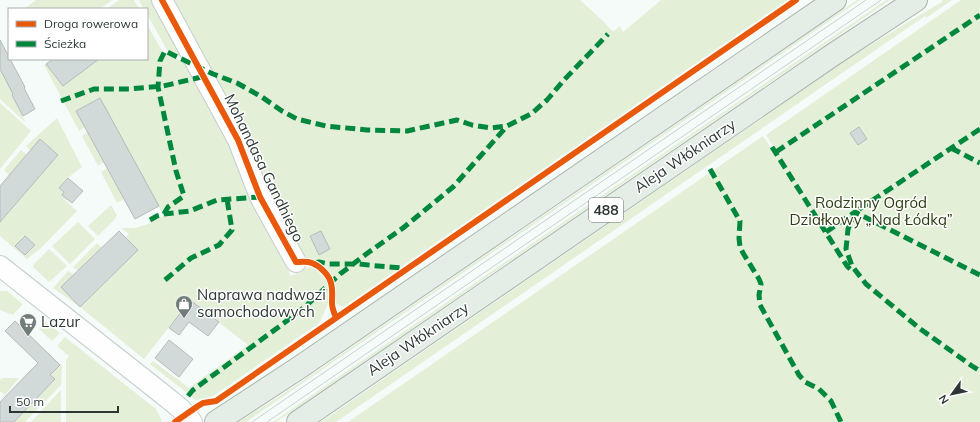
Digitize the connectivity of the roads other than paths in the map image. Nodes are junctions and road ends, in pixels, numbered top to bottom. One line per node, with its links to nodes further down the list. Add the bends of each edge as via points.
1 (162, 0): 4 (street, Mohandasa Gandhiego, via 238,140 260,197)
2 (834, 0): 7 (main road, via 307,363)
3 (916, 0): 8 (main road, Aleja Włókniarzy / 488)
4 (296, 262)
5 (1, 269): 6 (street, via 160,392)
6 (192, 422)
7 (216, 422)
8 (298, 422)

